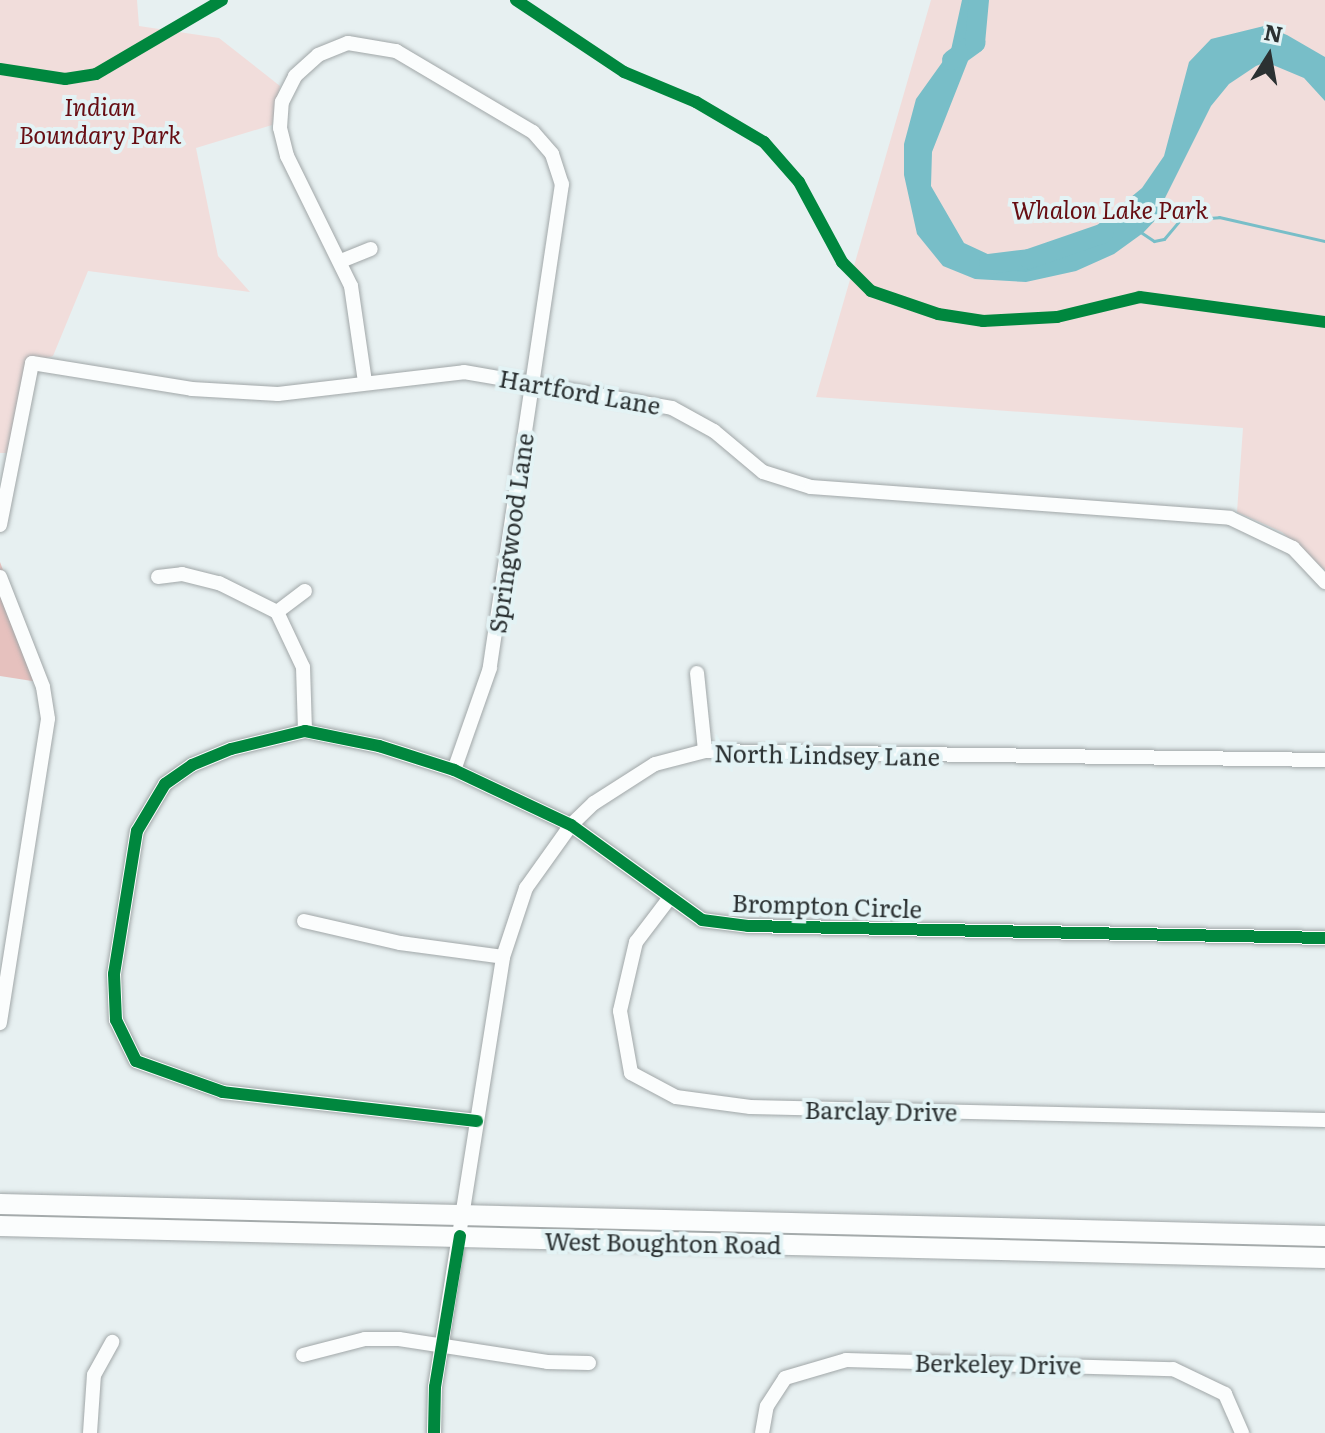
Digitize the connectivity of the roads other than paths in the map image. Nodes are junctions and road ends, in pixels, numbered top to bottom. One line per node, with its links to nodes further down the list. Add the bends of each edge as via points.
1 (371, 249): 2 (street)
2 (341, 261): 3 (street, Springwood Lane, via 358,313); 4 (street, Springwood Lane, via 287,156 280,115 288,86 305,64 332,48 363,43 396,51 504,113 533,132 552,154 561,201)
3 (365, 382): 4 (street, Hartford Lane, via 464,372); 5 (street, Hartford Lane, via 278,394 192,389 32,363)
4 (532, 383): 8 (street, Hartford Lane, via 672,408 714,431 763,472 811,487 1230,518 1293,548); 15 (street, Springwood Lane, via 490,668)
5 (0, 525)
6 (0, 577): 21 (street, via 43,687 48,719)
7 (158, 577): 10 (street, via 182,574 219,583)
8 (1325, 582)
9 (305, 591): 10 (street)
10 (277, 612): 12 (street, via 303,667)
11 (697, 673): 13 (street)
12 (305, 731): 15 (street, Brompton Circle, via 379,746); 23 (street, Brompton Circle, via 231,749 192,765 165,784 147,808 137,831 114,974 116,1020 136,1061 223,1092)
13 (705, 751): 14 (street, North Lindsey Lane); 16 (street, North Lindsey Lane, via 655,764 617,786)
14 (1325, 760)
15 (454, 770): 16 (street, Brompton Circle)
16 (571, 825): 17 (street, Brompton Circle, via 614,853); 20 (street, North Lindsey Lane, via 526,888)
17 (668, 900): 19 (street, Brompton Circle, via 702,920 748,926); 22 (street, Barclay Drive, via 636,942 620,1011 631,1073 676,1097 750,1107)
18 (304, 921): 20 (street, via 400,943)
19 (1325, 938)
20 (503, 957): 23 (street, North Lindsey Lane)
21 (0, 1023)
22 (1325, 1120)
23 (477, 1121): 25 (street, North Lindsey Lane)
24 (0, 1204): 25 (main road, West Boughton Road)
25 (462, 1215): 27 (street, North Lindsey Lane); 28 (main road, West Boughton Road)
26 (0, 1226): 27 (main road, West Boughton Road)
27 (460, 1236): 29 (main road, West Boughton Road); 31 (street)
28 (1325, 1236)
29 (1325, 1258)
30 (112, 1342): 34 (street, via 94,1375)
31 (442, 1345): 32 (street, via 365,1339); 33 (street, via 547,1362); 35 (street)
32 (303, 1355)
33 (589, 1363)
34 (90, 1433)
35 (434, 1433)
36 (762, 1433): 37 (street, Berkeley Drive, via 767,1406 785,1378 846,1360 1173,1369 1225,1394)
37 (1242, 1433)

